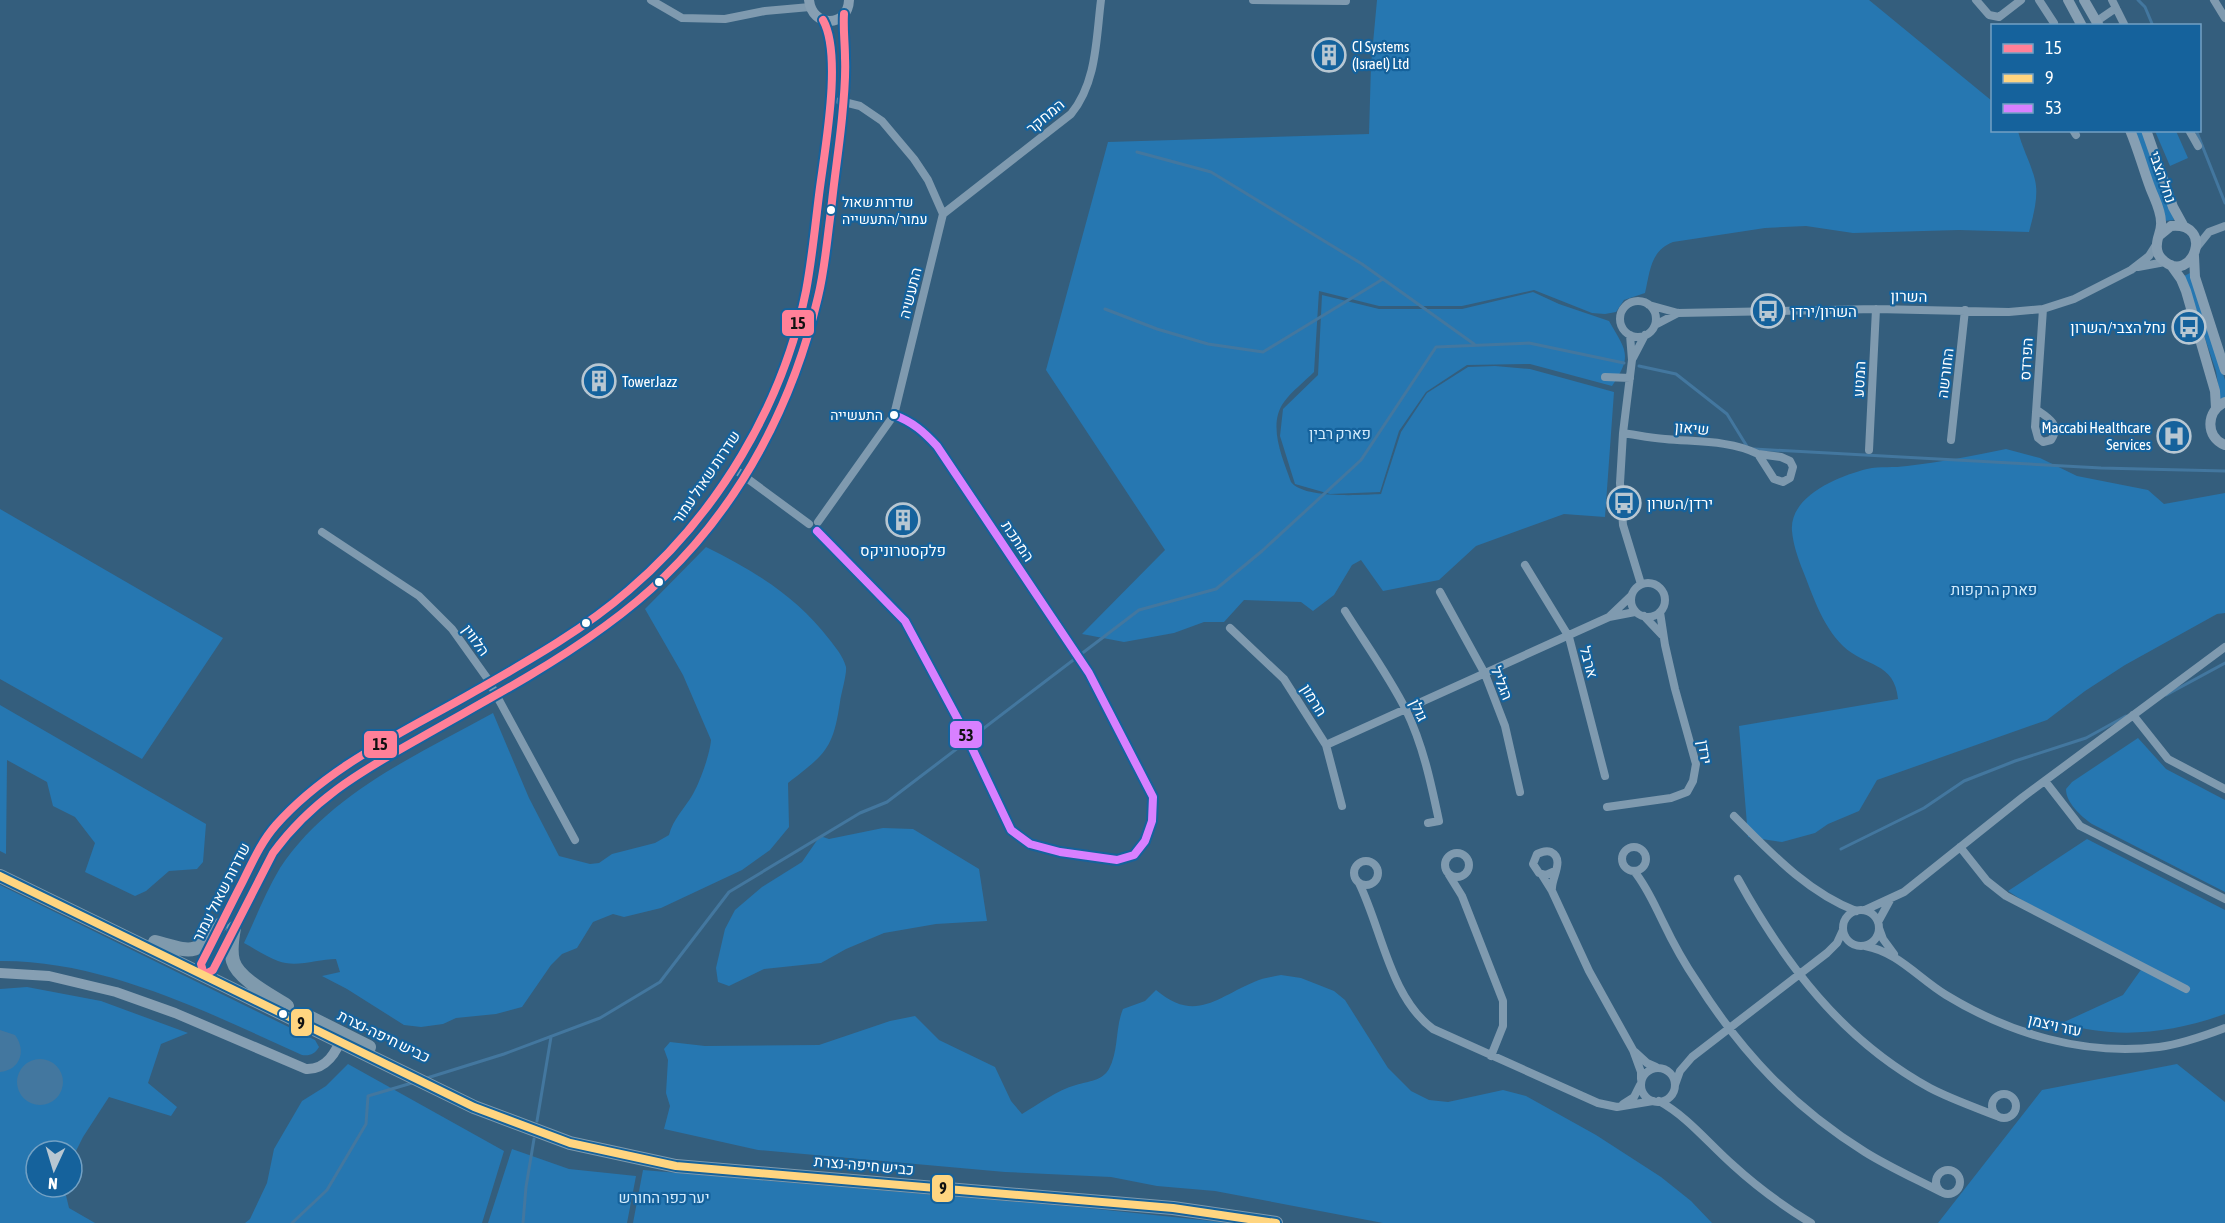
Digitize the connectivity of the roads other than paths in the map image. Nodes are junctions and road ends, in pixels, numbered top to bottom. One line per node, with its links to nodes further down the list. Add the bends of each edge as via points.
1 (651, 0): 13 (street, via 682,18 725,19)
2 (849, 0): 15 (street, שדרות שאול עמור)
3 (1101, 0): 29 (street, המחקר, via 1092,66 1080,102 1071,114)
4 (1253, 0): 12 (street)
5 (1976, 0): 18 (street)
6 (2021, 0): 18 (street)
7 (2040, 0): 19 (street)
8 (2068, 0): 21 (street)
9 (2084, 0): 20 (street)
10 (2112, 0): 14 (street)
11 (2214, 0): 16 (street)
12 (1346, 1)
13 (810, 4): 17 (street)
14 (2116, 8): 20 (street); 22 (street)
15 (844, 14): 17 (street, via 836,20); 24 (street, שדרות שאול עמור)
16 (2225, 18)
17 (823, 20): 23 (street, שדרות שאול עמור, via 831,49)
18 (1999, 21)
19 (2054, 23)
20 (2098, 23)
21 (2081, 24)
22 (2124, 24)
23 (830, 99): 24 (street); 56 (street, שדרות שאול עמור, via 805,293 776,387)
24 (843, 101): 29 (street, via 860,106 882,121 915,159); 57 (street, שדרות שאול עמור, via 825,257 811,327 788,392)
25 (2131, 132): 32 (street, נחל הצבי, via 2159,212 2162,225)
26 (2147, 132): 31 (street, נחל הצבי, via 2176,215)
27 (2190, 132): 28 (street)
28 (2198, 146)
29 (943, 214): 50 (street, התעשיה)
30 (2223, 226): 31 (street); 33 (street, via 2209,232)
31 (2187, 229): 32 (street, via 2171,226); 33 (street, via 2194,236)
32 (2158, 240): 34 (street, via 2158,253); 35 (street, השרון, via 2149,256)
33 (2195, 251): 34 (street, via 2182,265); 45 (street, via 2195,277)
34 (2168, 264): 35 (street, השרון, via 2154,263); 48 (street, via 2186,291)
35 (2131, 270): 38 (street, השרון, via 2074,299)
36 (1649, 304): 40 (street, השרון); 41 (street, via 1656,314); 42 (street, via 1632,302 1623,309 1621,325)
37 (1876, 309): 39 (street, השרון); 40 (street, השרון); 54 (street, המטע)
38 (2043, 309): 39 (street, השרון); 49 (street, הפרדס)
39 (1965, 310): 52 (street, החורשה)
40 (1678, 313): 41 (street, השרון)
41 (1655, 325): 43 (street)
42 (1630, 335): 43 (street); 44 (street)
43 (1645, 335): 44 (street)
44 (1632, 360): 47 (street)
45 (2225, 369)
46 (1605, 377): 47 (street)
47 (1630, 378): 51 (street)
48 (2220, 405): 53 (street, via 2211,416 2212,432)
49 (2037, 410)
50 (894, 416): 58 (street, התעשיה); 60 (street, המתכת, via 922,429 937,446 1089,673 1152,797 1152,821 1145,841 1134,855 1117,860 1060,852 1030,844 1011,830 905,621)
51 (1623, 432): 55 (street, שיאון, via 1723,444); 63 (street, via 1623,525)
52 (1951, 440)
53 (2225, 445)
54 (1869, 450)
55 (1758, 454): 55 (street, שיאון, via 1774,479 1783,482 1790,478 1790,461)
56 (733, 468): 57 (street); 77 (street, שדרות שאול עמור, via 680,541 630,589 596,616)
57 (745, 475): 59 (street); 78 (street, שדרות שאול עמור, via 690,550 644,595 604,627)
58 (818, 522): 59 (street); 60 (street)
59 (809, 524): 60 (street, via 812,531)
60 (817, 531)
61 (322, 532): 77 (street, הלווין, via 419,596 452,629)
62 (1525, 565): 73 (street, ארבל)
63 (1641, 584): 65 (street); 68 (street, via 1652,583 1664,592)
64 (1440, 592): 76 (street, הגליל)
65 (1631, 596): 67 (street); 70 (street)
66 (1346, 610): 79 (street, גולן)
67 (1635, 612): 69 (street); 70 (street)
68 (1660, 612): 69 (street); 72 (street, ירדן)
69 (1644, 616): 72 (street)
70 (1609, 617): 73 (street)
71 (1230, 628): 81 (street, חרמון, via 1284,679)
72 (1663, 636): 87 (street, ירדן, via 1696,764 1693,781 1687,792 1671,798)
73 (1569, 637): 76 (street); 82 (street, ארבל)
74 (2222, 650): 75 (street); 80 (street)
75 (2225, 661)
76 (1485, 674): 79 (street); 85 (street, הגליל, via 1505,726)
77 (490, 682): 78 (street, הלווין); 113 (street, שדרות שאול עמור, via 358,758 309,792 261,845)
78 (496, 694): 90 (street, הלווין); 113 (street, שדרות שאול עמור, via 365,769 318,802 285,836)
79 (1406, 709): 81 (street); 89 (street, גולן, via 1429,773 1439,821)
80 (2133, 715): 83 (street); 84 (street, via 2168,759)
81 (1326, 745): 86 (street, חרמון)
82 (1605, 776)
83 (2045, 781): 91 (street); 107 (street, via 2080,826)
84 (2225, 789)
85 (1520, 792)
86 (1342, 806)
87 (1607, 807)
88 (1734, 816): 108 (street, via 1779,860)
89 (1428, 823)
90 (575, 840)
91 (1960, 847): 106 (street); 123 (street, via 1987,881 2006,896)
92 (1645, 864): 95 (street); 95 (street, via 1643,851 1628,848 1621,860); 103 (street)
93 (0, 868): 115 (highway, כביש חיפה-נצרת)
94 (1555, 871): 98 (street); 98 (street, via 1557,858 1543,851 1534,860 1534,868); 104 (street)
95 (1634, 871): 103 (street)
96 (1464, 874): 97 (street, via 1456,878); 97 (street, via 1468,861 1457,853 1445,862); 105 (street)
97 (1449, 875): 105 (street)
98 (1542, 875): 104 (street)
99 (0, 876): 120 (highway, כביש חיפה-נצרת)
100 (1738, 879): 122 (street)
101 (1359, 883): 102 (street); 102 (street, via 1354,870 1366,861 1378,872); 109 (street)
102 (1372, 884): 109 (street)
103 (1647, 889): 126 (street, via 1677,949)
104 (1552, 891): 128 (street, via 1589,971)
105 (1462, 896): 129 (street, via 1503,1001 1503,1026)
106 (1891, 899): 110 (street); 112 (street)
107 (2225, 899)
108 (1829, 900): 111 (street); 114 (street)
109 (1370, 907): 129 (street, via 1400,987 1413,1010 1433,1029)
110 (1865, 910): 111 (street); 112 (street, via 1875,916)
111 (1856, 911): 114 (street, via 1849,915)
112 (1879, 925): 117 (street, via 1875,939); 119 (street)
113 (227, 926): 115 (highway, via 193,950); 120 (street, שדרות שאול עמור); 124 (highway, via 239,973)
114 (1844, 927): 116 (street, via 1848,941); 118 (street)
115 (155, 942): 120 (highway, כביש חיפה-נצרת)
116 (1853, 944): 117 (street); 118 (street)
117 (1865, 946): 119 (street)
118 (1827, 953): 122 (street)
119 (1897, 958): 125 (street, עזר ויצמן, via 1968,1008 2048,1039 2102,1048 2149,1047 2180,1043)
120 (206, 970): 124 (highway, כביש חיפה-נצרת); 127 (highway, כביש חיפה-נצרת)
121 (0, 973): 127 (street, via 48,976 116,992 306,1070 322,1066)
122 (1798, 975): 126 (street); 137 (street, via 1836,1018 1880,1057 1932,1089)
123 (2186, 989)
124 (287, 1006): 127 (highway, כביש חיפה-נצרת)
125 (2225, 1028)
126 (1728, 1030): 130 (street); 141 (street, via 1762,1070 1813,1116 1866,1153)
127 (341, 1038): 143 (highway, כביש חיפה-נצרת, via 474,1107 570,1143 676,1166 1173,1208)
128 (1632, 1048): 131 (street, via 1647,1063); 132 (street)
129 (1491, 1056): 136 (street)
130 (1692, 1057): 131 (street); 133 (street, via 1680,1071)
131 (1660, 1068): 132 (street, via 1646,1072); 133 (street, via 1671,1074)
132 (1641, 1082): 134 (street, via 1645,1097); 136 (street, via 1628,1102)
133 (1675, 1087): 134 (street, via 1667,1099); 139 (street, via 1675,1100)
134 (1656, 1101): 136 (street); 139 (street, via 1676,1110)
135 (1992, 1104): 137 (street); 138 (street); 138 (street, via 2001,1094 2015,1101 2015,1111 2010,1116)
136 (1613, 1106)
137 (1977, 1108): 138 (street)
138 (1997, 1116)
139 (1693, 1126): 144 (street, via 1743,1174)
140 (1938, 1176): 141 (street); 142 (street); 142 (street, via 1949,1170 1961,1180 1955,1192)
141 (1912, 1178): 142 (street)
142 (1941, 1192)
143 (1276, 1223)
144 (1811, 1223)

